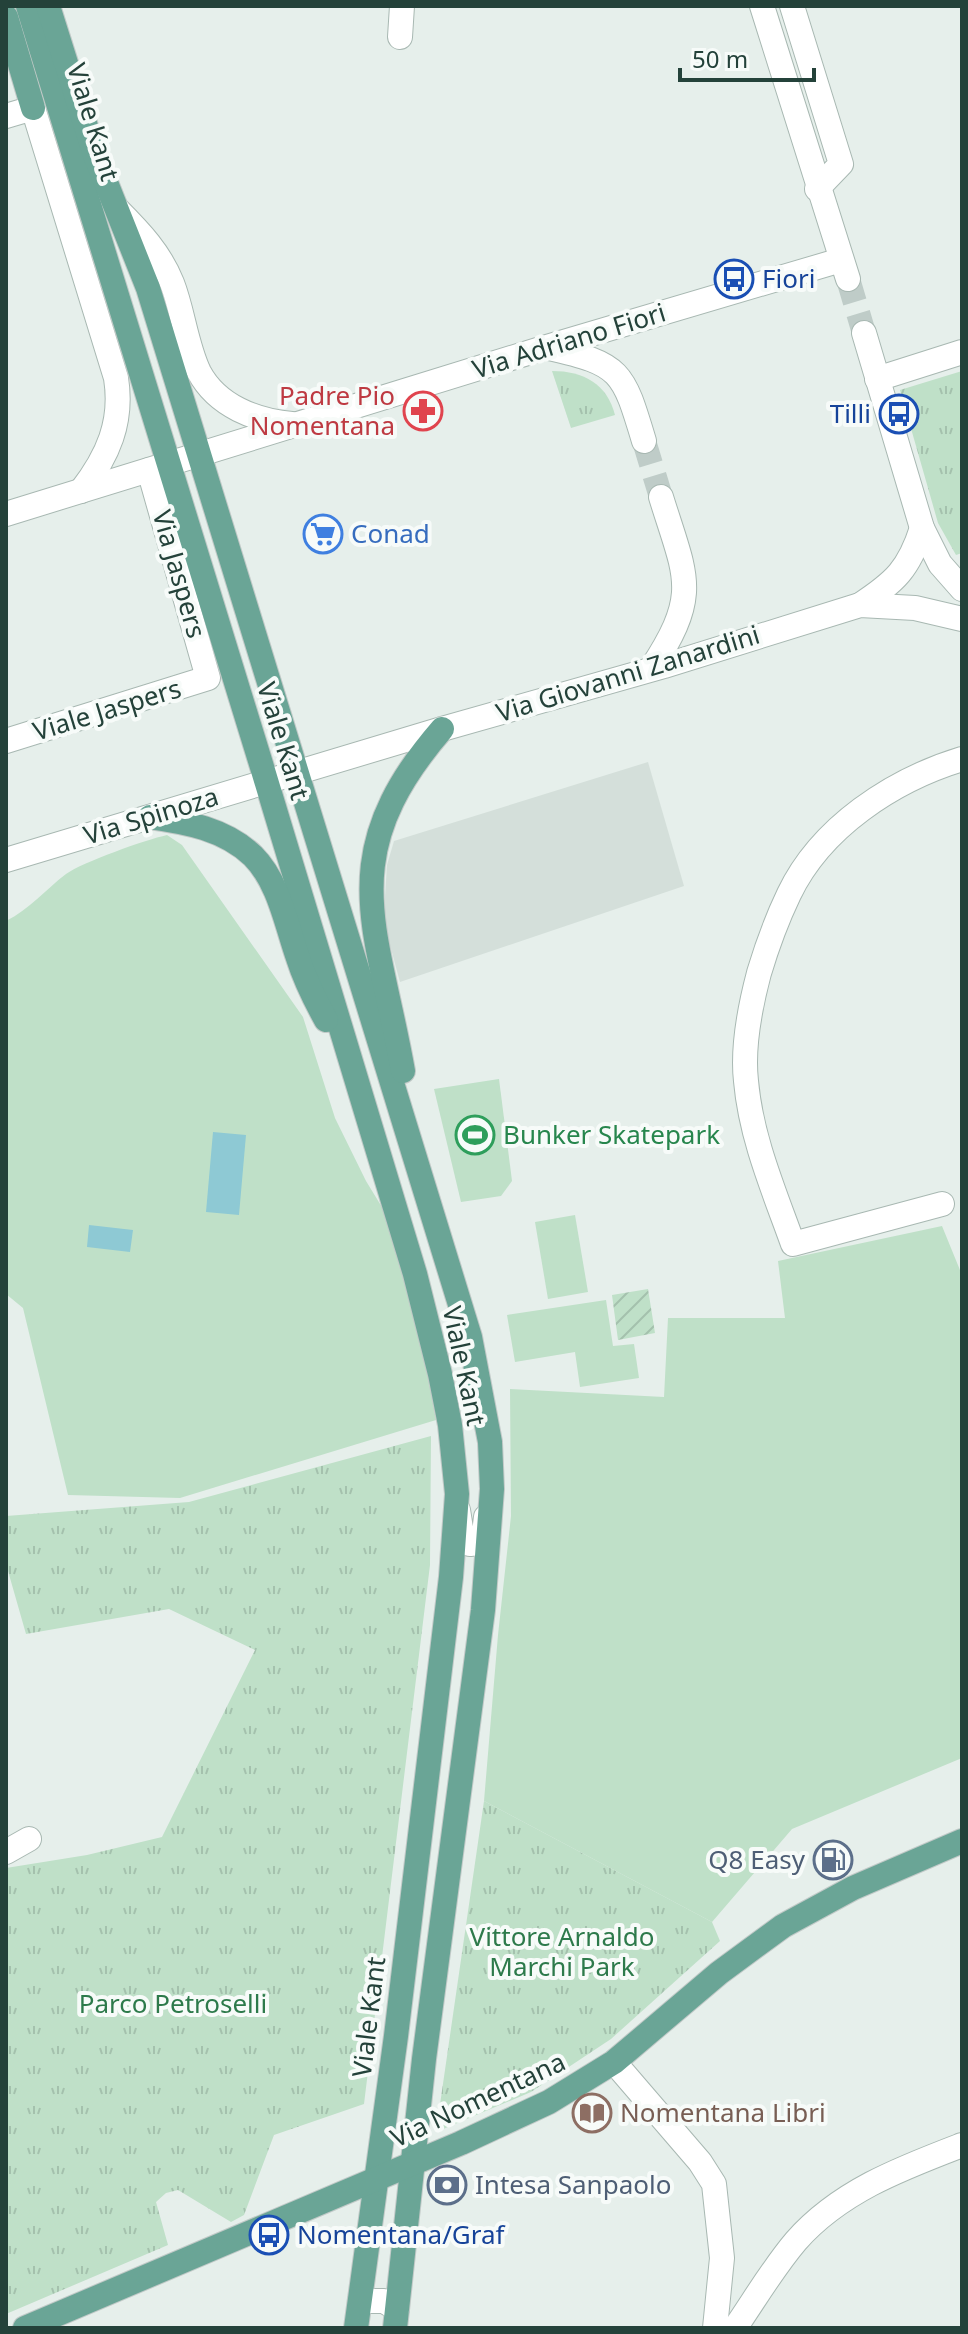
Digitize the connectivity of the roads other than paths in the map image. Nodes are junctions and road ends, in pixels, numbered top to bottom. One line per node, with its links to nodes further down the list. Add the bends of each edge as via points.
1 (28, 6): 19 (main road, Viale Kant)
2 (48, 6): 11 (main road, Viale Kant)
3 (402, 6): 7 (street)
4 (762, 6): 10 (street)
5 (792, 6): 10 (street, via 841,164)
6 (6, 17): 8 (main road)
7 (400, 37)
8 (33, 108): 9 (street); 20 (street, Viale Kant, via 117,386 119,407 111,443)
9 (6, 116)
10 (817, 189): 13 (street, Via Adriano Fiori, via 844,270)
11 (117, 209): 16 (street, Via Adriano Fiori, via 147,240 166,271 198,369 209,386 250,415); 18 (main road, Viale Kant, via 148,288)
12 (864, 333): 15 (street)
13 (547, 347): 16 (street, Via Adriano Fiori); 17 (street, via 596,359 618,376)
14 (962, 352): 15 (street)
15 (877, 379): 23 (street)
16 (299, 424): 18 (street, Via Adriano Fiori)
17 (644, 441)
18 (199, 455): 19 (street, Via Adriano Fiori); 32 (main road, Viale Kant)
19 (158, 467): 20 (street, Via Adriano Fiori); 28 (street, Via Jaspers); 33 (main road, Viale Kant)
20 (81, 491): 22 (street, Via Adriano Fiori)
21 (661, 497): 27 (street, via 686,588 676,628)
22 (6, 514)
23 (922, 528): 24 (street, via 940,564); 25 (street, via 904,570)
24 (962, 589)
25 (860, 605): 26 (street, Via Giovanni Zanardini, via 915,608); 27 (street, Via Giovanni Zanardini)
26 (962, 619)
27 (651, 669): 29 (street, Via Giovanni Zanardini)
28 (208, 678): 30 (street, Viale Jaspers)
29 (442, 729): 32 (street, Via Giovanni Zanardini); 37 (main road, via 394,795 370,869 373,926 404,1076)
30 (6, 741)
31 (962, 759): 38 (street, via 886,793 835,833 811,861 790,892 766,951 752,1000 746,1050 745,1078 756,1137 793,1244)
32 (296, 772): 33 (street, Via Spinoza); 37 (main road, Viale Kant)
33 (267, 781): 34 (street, Via Spinoza); 36 (main road, Viale Kant)
34 (150, 817): 35 (street, Via Spinoza); 36 (main road, via 209,829 257,862 275,891 308,984)
35 (6, 860)
36 (354, 1072): 40 (main road, Viale Kant, via 438,1361)
37 (409, 1137): 39 (main road, Viale Kant, via 470,1337)
38 (942, 1204)
39 (490, 1442): 40 (street, Viale Kant, via 485,1526 478,1543 464,1540); 42 (main road, Viale Kant, via 492,1498)
40 (457, 1499): 41 (main road, Viale Kant)
41 (451, 1577): 42 (street, Viale Kant, via 462,1562 477,1563); 49 (main road, Viale Kant)
42 (483, 1610): 48 (main road, Viale Kant)
43 (29, 1839): 45 (street)
44 (962, 1841): 46 (main road, Via Nomentana, via 853,1888 783,1926)
45 (6, 1852)
46 (614, 2062): 48 (main road, Via Nomentana, via 537,2108); 54 (street, via 714,2184 722,2258)
47 (962, 2145): 55 (street, via 883,2177 826,2214 798,2239)
48 (414, 2162): 49 (main road, Via Nomentana); 51 (main road, Viale Kant)
49 (375, 2178): 50 (main road, Viale Kant); 52 (main road, Via Nomentana)
50 (360, 2301): 51 (street, via 384,2301); 53 (main road, Viale Kant)
51 (396, 2318)
52 (25, 2328)
53 (356, 2328)
54 (715, 2328)
55 (735, 2328)

